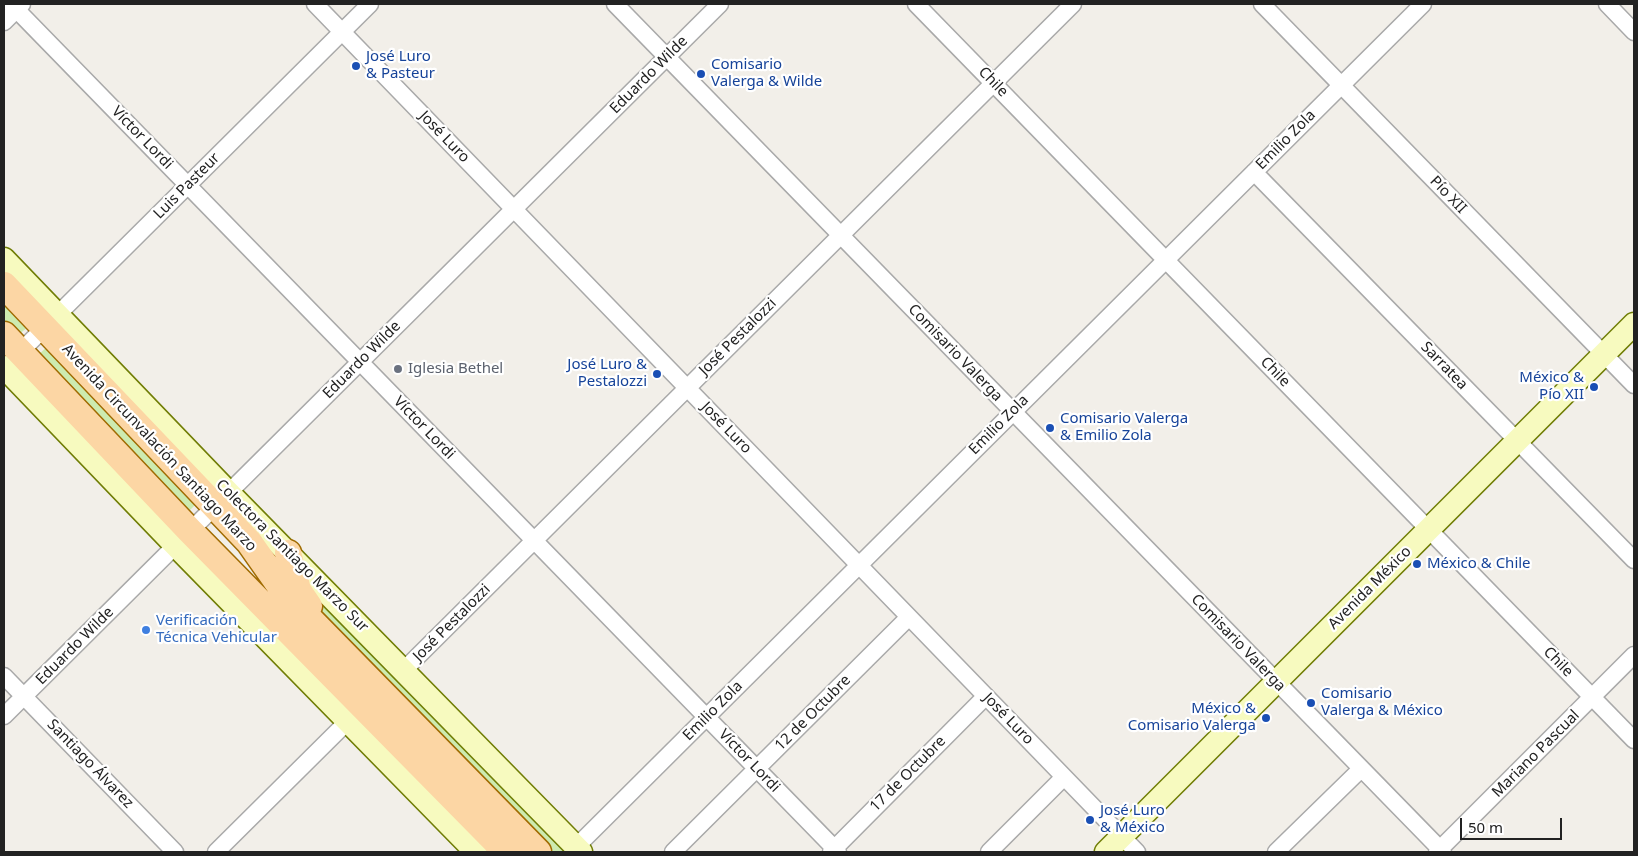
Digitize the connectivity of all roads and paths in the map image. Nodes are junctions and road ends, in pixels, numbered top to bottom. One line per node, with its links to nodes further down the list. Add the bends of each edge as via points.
1 (316, 4): 12 (street, José Luro)
2 (370, 4): 12 (street, Luis Pasteur)
3 (615, 4): 14 (street, Comisario Valerga)
4 (720, 4): 14 (street, Eduardo Wilde)
5 (916, 4): 15 (street, Chile)
6 (1073, 4): 15 (street, José Pestalozzi)
7 (1262, 4): 16 (street, Pío XII)
8 (1423, 4): 16 (street, Emilio Zola)
9 (1607, 4): 13 (street)
10 (16, 6): 11 (street); 18 (street, Víctor Lordi)
11 (4, 22)
12 (342, 32): 18 (street, Luis Pasteur); 19 (street, José Luro)
13 (1634, 32)
14 (667, 57): 19 (street, Eduardo Wilde); 20 (street, Comisario Valerga)
15 (994, 83): 20 (street, José Pestalozzi); 22 (street, Chile)
16 (1341, 85): 17 (street, Emilio Zola); 26 (street, Pío XII)
17 (1254, 172): 22 (street, Emilio Zola); 32 (street, Sarratea)
18 (188, 186): 24 (street, Luis Pasteur); 28 (street, Víctor Lordi)
19 (514, 209): 28 (street, Eduardo Wilde); 30 (street, José Luro)
20 (841, 235): 30 (street, José Pestalozzi); 31 (street, Comisario Valerga)
21 (4, 259): 24 (street)
22 (1166, 260): 31 (street, Emilio Zola); 34 (street, Chile)
23 (4, 285): 24 (main road, Avenida Circunvalación Santiago Marzo)
24 (51, 321): 27 (street, Luis Pasteur); 33 (main road, Avenida Circunvalación Santiago Marzo)
25 (1634, 324): 26 (street, Avenida México)
26 (1604, 354): 29 (street, Pío XII); 32 (street, Avenida México)
27 (7, 358): 35 (main road)
28 (360, 362): 33 (street, Eduardo Wilde); 36 (street, Víctor Lordi)
29 (1634, 386)
30 (687, 388): 36 (street, José Pestalozzi); 39 (street, José Luro)
31 (1013, 412): 39 (street, Emilio Zola); 44 (street, Comisario Valerga)
32 (1517, 441): 34 (street, Avenida México); 38 (street, Sarratea)
33 (222, 500): 35 (street, Eduardo Wilde); 37 (street, Colectora Santiago Marzo Sur); 47 (main road, Avenida Circunvalación Santiago Marzo, via 288,597)
34 (1429, 530): 44 (street, Avenida México); 48 (street, Chile)
35 (183, 538): 45 (street, Eduardo Wilde); 51 (street); 63 (main road)
36 (534, 541): 42 (street, José Pestalozzi); 50 (street, Víctor Lordi)
37 (288, 552): 42 (street, Colectora Santiago Marzo Sur); 47 (main road, via 303,599 349,648)
38 (1634, 560)
39 (859, 565): 40 (street, José Luro); 50 (street, Emilio Zola)
40 (909, 617): 46 (street, José Luro); 53 (street, 12 de Octubre)
41 (1634, 655): 48 (street, Mariano Pascual)
42 (404, 670): 57 (street, Colectora Santiago Marzo Sur)
43 (4, 676): 45 (street, Santiago Álvarez)
44 (1276, 682): 54 (street, Comisario Valerga); 56 (street, Avenida México)
45 (24, 696): 49 (street, Eduardo Wilde); 60 (street, Santiago Álvarez)
46 (986, 696): 55 (street, José Luro); 58 (street, 17 de Octubre)
47 (385, 697): 64 (main road, Avenida Circunvalación Santiago Marzo)
48 (1592, 697): 52 (street, Chile); 59 (street, Mariano Pascual)
49 (4, 716)
50 (706, 717): 53 (street, Víctor Lordi); 57 (street, Emilio Zola)
51 (348, 721): 61 (street); 62 (street)
52 (1634, 740)
53 (757, 769): 58 (street, Víctor Lordi); 65 (street, 12 de Octubre)
54 (1361, 769): 59 (street, Comisario Valerga); 67 (street)
55 (1064, 777): 56 (street, José Luro); 66 (street)
56 (1121, 847)
57 (579, 850)
58 (835, 851)
59 (1440, 851)
60 (175, 852)
61 (216, 852)
62 (476, 852)
63 (506, 852)
64 (538, 852)
65 (674, 852)
66 (989, 852)
67 (1276, 852)

